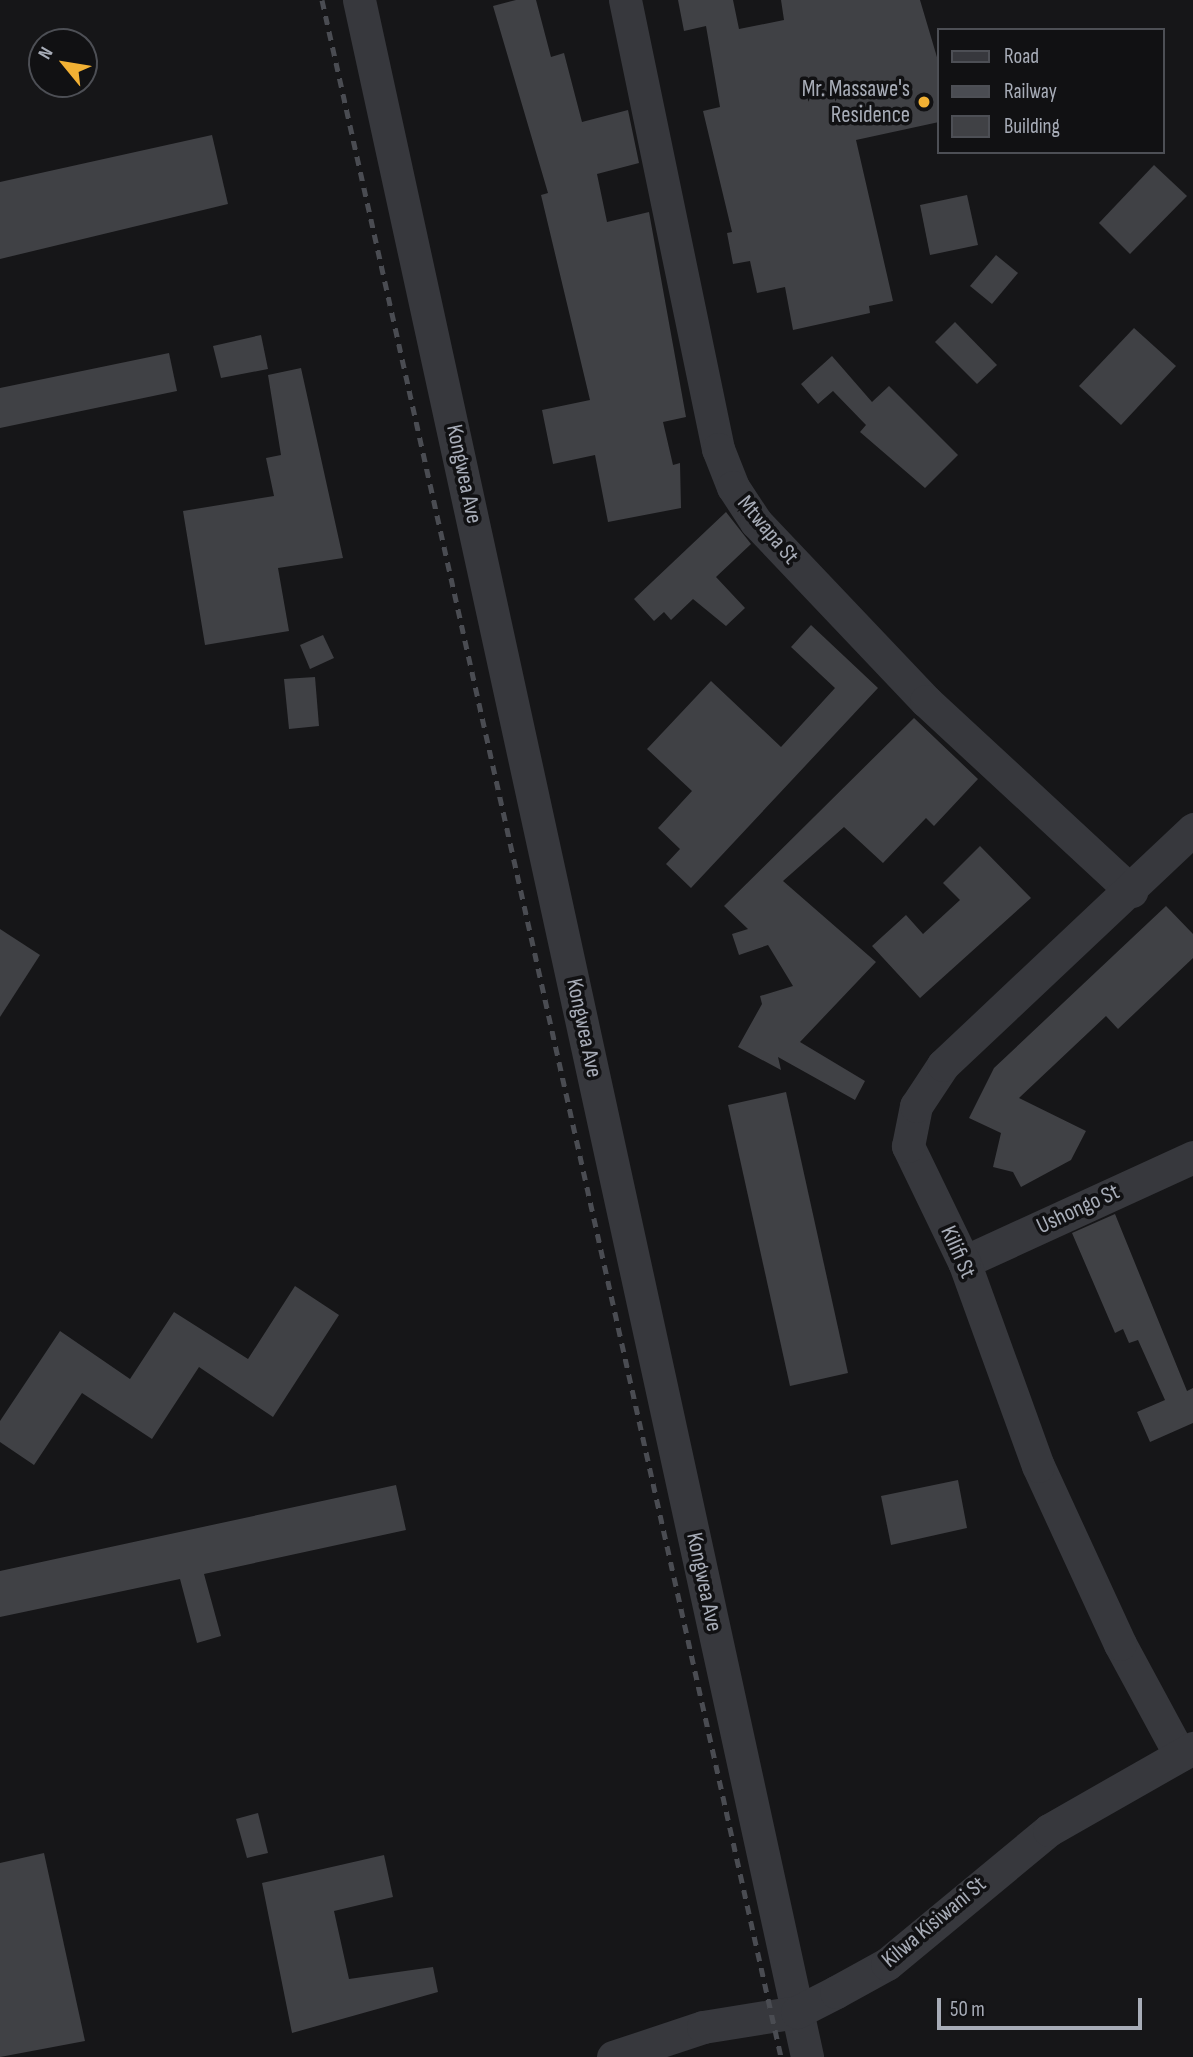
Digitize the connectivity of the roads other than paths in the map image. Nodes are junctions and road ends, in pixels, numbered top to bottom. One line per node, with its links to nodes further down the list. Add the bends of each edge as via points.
1 (359, 0): 8 (street, Kongwea Ave)
2 (625, 0): 4 (street, Mtwapa St, via 718,449 733,487 756,522 926,701)
3 (1193, 829): 4 (street, Kilifi St)
4 (1131, 891): 6 (street, Kilifi St, via 943,1065 916,1106 908,1146)
5 (1193, 1157): 6 (street, Ushongo St)
6 (964, 1262): 7 (street, Kilifi St, via 1038,1466 1119,1644)
7 (1186, 1751): 8 (street, Kilwa Kisiwani St, via 1049,1830 887,1964)
8 (797, 2012): 9 (street, Kilwa Kisiwani St, via 703,2026); 10 (street, Kongwea Ave)
9 (613, 2057)
10 (807, 2057)

